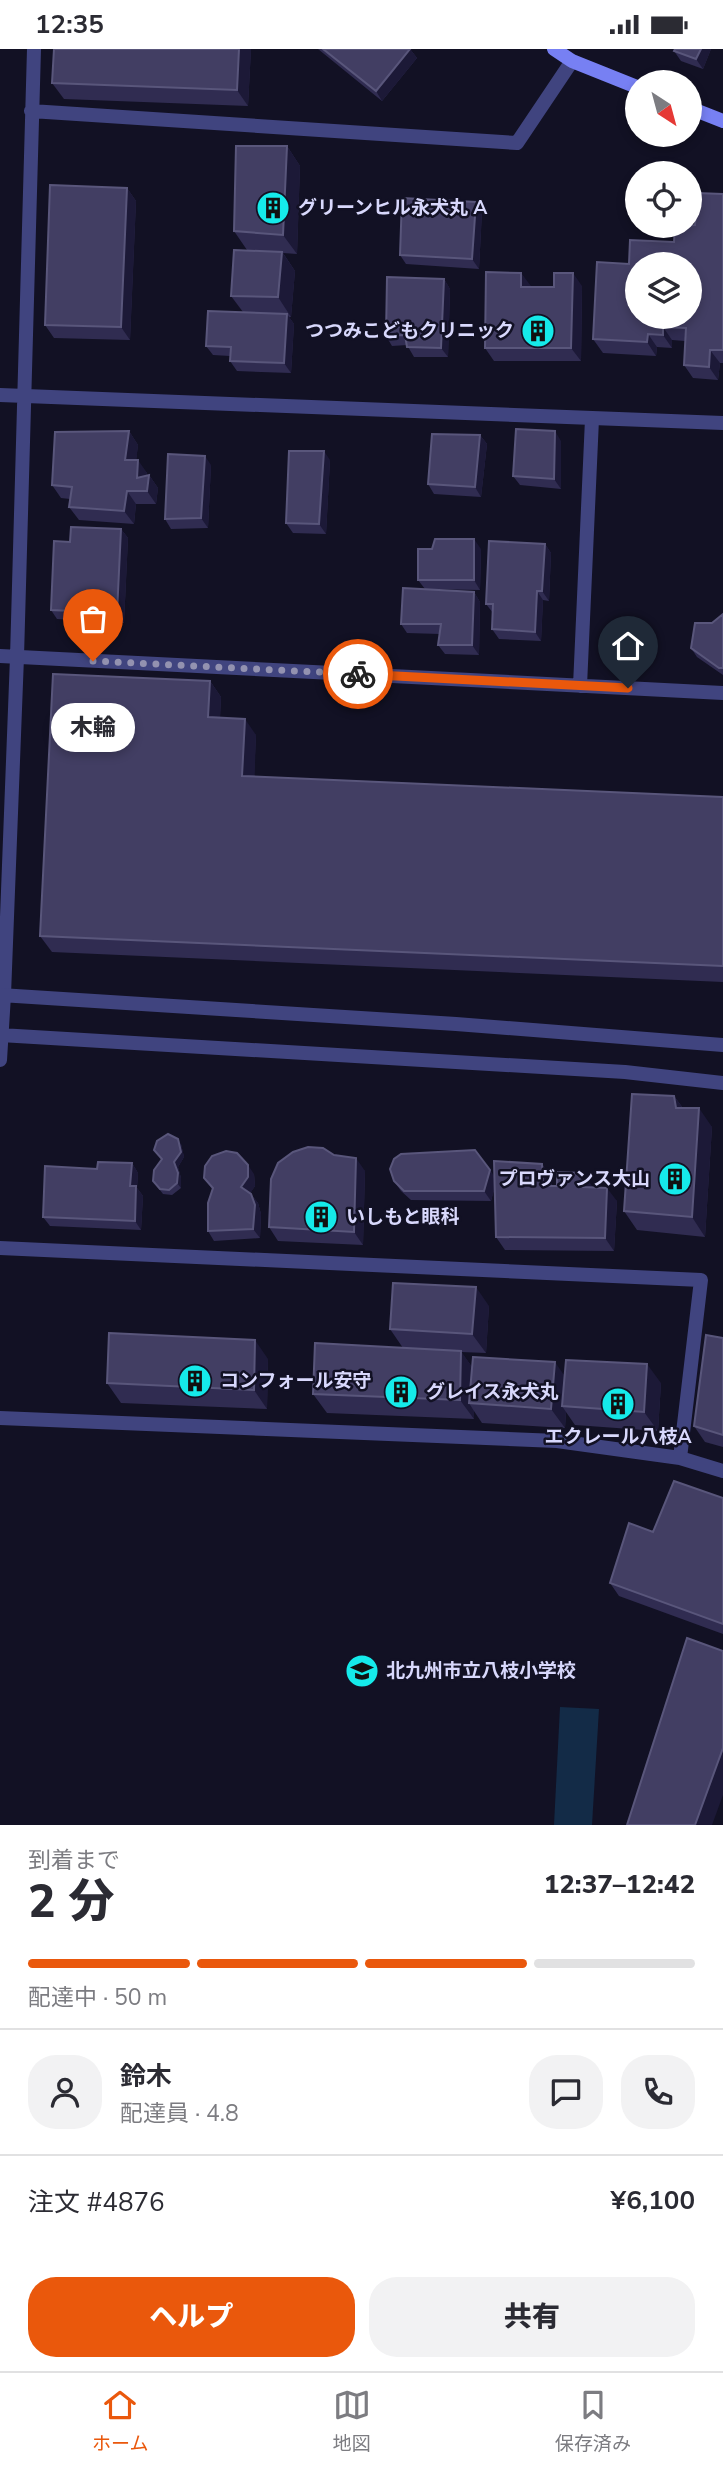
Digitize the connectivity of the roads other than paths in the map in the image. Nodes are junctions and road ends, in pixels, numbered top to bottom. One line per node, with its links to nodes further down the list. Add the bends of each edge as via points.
1 (34, 49): 5 (street)
2 (554, 49): 3 (main road)
3 (572, 61): 4 (main road); 5 (street, via 517,143)
4 (625, 82)
5 (32, 111): 9 (street)
6 (702, 113): 7 (main road)
7 (723, 121)
8 (0, 395): 9 (street)
9 (24, 397): 10 (street); 13 (street)
10 (592, 419): 11 (street); 14 (street)
11 (723, 422)
12 (0, 656): 13 (street)
13 (17, 657): 14 (street); 16 (street)
14 (580, 686): 15 (street)
15 (723, 693)
16 (2, 995): 17 (street); 18 (street)
17 (1, 1035): 19 (street); 20 (street, via 625,1072)
18 (723, 1045)
19 (0, 1060)
20 (723, 1083)
21 (0, 1248): 23 (street, via 701,1280)
22 (0, 1418): 23 (street, via 557,1441)
23 (680, 1458): 24 (street)
24 (723, 1471)

